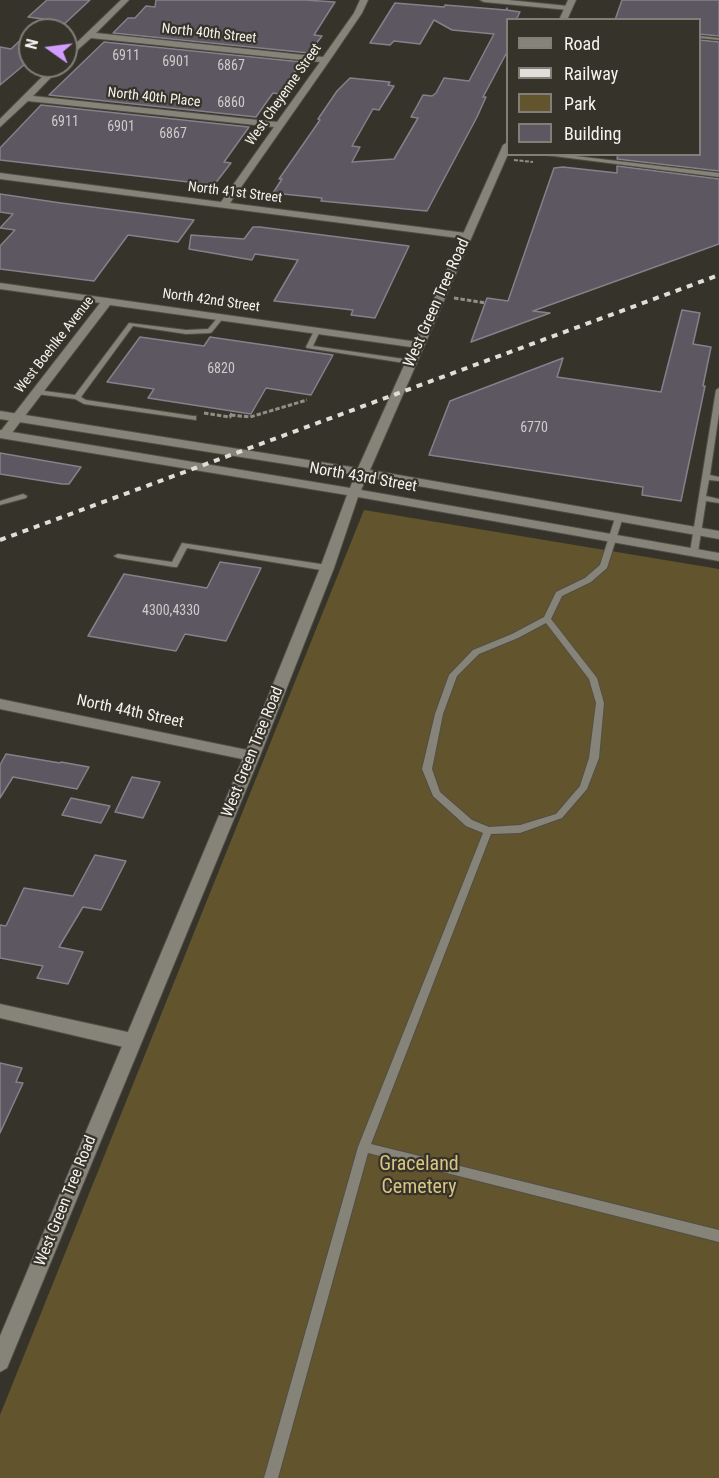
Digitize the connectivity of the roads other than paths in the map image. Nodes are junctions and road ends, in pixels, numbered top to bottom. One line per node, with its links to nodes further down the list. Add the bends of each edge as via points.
1 (125, 0): 6 (street)
2 (364, 0): 10 (street, West Cheyenne Street)
3 (484, 0): 4 (street)
4 (570, 4): 5 (street)
5 (564, 18)
6 (89, 35): 9 (street); 10 (street, North 40th Street)
7 (701, 37): 8 (lane)
8 (719, 39)
9 (78, 46)
10 (326, 60): 14 (street, West Cheyenne Street)
11 (46, 78): 12 (street)
12 (26, 98): 13 (street); 14 (street, North 40th Place)
13 (0, 124)
14 (280, 125): 20 (street, West Cheyenne Street)
15 (506, 151): 21 (street, West Green Tree Road)
16 (571, 156): 17 (lane)
17 (586, 157): 18 (lane)
18 (719, 175)
19 (0, 176): 20 (street, North 41st Street)
20 (224, 205): 21 (street, North 41st Street)
21 (466, 236): 26 (street, West Green Tree Road)
22 (0, 286): 23 (street, North 42nd Street)
23 (107, 302): 24 (street, North 42nd Street); 29 (street, West Boehlke Avenue)
24 (220, 317): 25 (street, North 42nd Street); 30 (lane, via 210,331 186,333 131,324)
25 (317, 331): 26 (street, North 42nd Street); 27 (lane, via 309,347)
26 (418, 345): 27 (street, West Green Tree Road)
27 (411, 362): 35 (street, West Green Tree Road)
28 (719, 390): 36 (lane)
29 (37, 392): 30 (lane); 32 (street, West Boehlke Avenue)
30 (77, 397): 33 (lane, via 84,402)
31 (0, 415): 32 (street, North 43rd Street)
32 (17, 418): 34 (street, West Boehlke Avenue); 35 (street, North 43rd Street)
33 (193, 418)
34 (2, 434): 38 (street, North 43rd Street)
35 (364, 473): 38 (street, West Green Tree Road); 43 (street, North 43rd Street)
36 (706, 477): 37 (lane); 40 (lane)
37 (719, 479)
38 (354, 492): 46 (street, North 43rd Street); 50 (street, West Green Tree Road)
39 (23, 496): 42 (lane)
40 (704, 498): 41 (lane); 44 (lane)
41 (719, 501)
42 (0, 503)
43 (619, 517): 44 (street, North 43rd Street); 46 (lane)
44 (699, 531): 45 (street, North 43rd Street); 47 (lane)
45 (719, 535)
46 (612, 538): 47 (street, North 43rd Street); 51 (lane, via 604,566 588,580 559,594)
47 (694, 552): 49 (street, North 43rd Street)
48 (117, 556): 50 (lane, via 174,565 185,545)
49 (719, 556)
50 (327, 568): 53 (street, West Green Tree Road)
51 (547, 619): 54 (lane, via 593,678 600,703 594,758 584,787 559,816 520,829); 54 (lane, via 476,652 453,675 439,714 427,769 436,794 469,823)
52 (0, 704): 53 (street, North 44th Street)
53 (252, 756): 56 (street, West Green Tree Road)
54 (488, 831): 57 (lane)
55 (0, 1011): 56 (street)
56 (132, 1041): 59 (street, West Green Tree Road)
57 (364, 1147): 58 (lane); 60 (lane)
58 (719, 1236)
59 (0, 1361)
60 (271, 1478)

